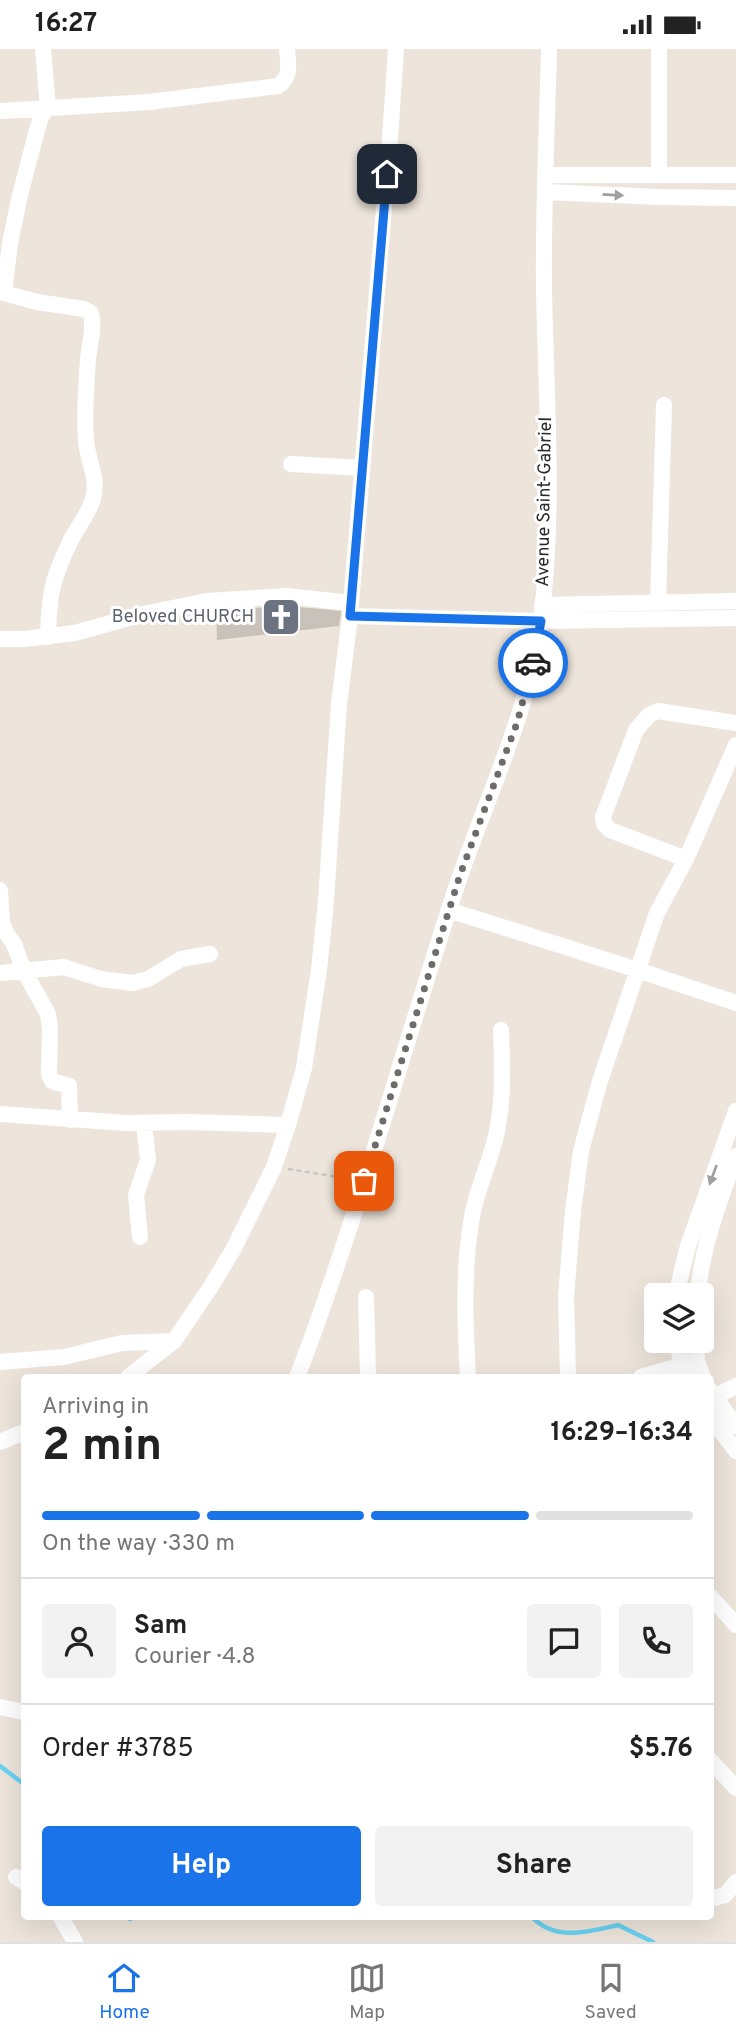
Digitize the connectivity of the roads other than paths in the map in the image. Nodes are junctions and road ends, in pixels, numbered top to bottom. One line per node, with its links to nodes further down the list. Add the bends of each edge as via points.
1 (43, 49): 6 (street)
2 (287, 49): 6 (street, via 289,73 278,86 149,102)
3 (396, 49): 15 (street)
4 (550, 49): 10 (street, Avenue Saint-Gabriel)
5 (659, 49): 8 (street)
6 (48, 107): 7 (street); 12 (street, via 41,117 20,195)
7 (0, 111)
8 (659, 175): 9 (street); 10 (street)
9 (736, 175)
10 (545, 183): 11 (street, one-way to 11, via 660,197); 19 (street, Avenue Saint-Gabriel, via 547,500)
11 (736, 198)
12 (2, 293): 21 (street, via 84,309 93,320 86,450 95,494 55,574)
13 (664, 405): 17 (street)
14 (291, 464): 15 (street)
15 (362, 468): 18 (street)
16 (736, 601): 17 (street)
17 (658, 603): 19 (street)
18 (350, 610): 19 (street); 21 (street, via 287,596 208,601); 38 (street, via 318,970 304,1068)
19 (542, 613): 20 (street); 27 (street, Avenue Saint-Gabriel, via 517,723)
20 (736, 618)
21 (48, 637): 22 (street)
22 (0, 639)
23 (736, 723): 25 (street, via 658,711 649,715 636,730 603,817 610,829)
24 (736, 745): 25 (street)
25 (686, 859): 29 (street, via 657,913)
26 (0, 890): 30 (street, via 2,921)
27 (449, 910): 29 (street); 48 (street, Avenue Saint-Gabriel)
28 (210, 954): 30 (street, via 181,959 132,983 64,967)
29 (638, 969): 32 (street); 51 (street, via 581,1151 566,1297)
30 (24, 971): 31 (street); 36 (street, via 48,1014 49,1074 52,1081 69,1086)
31 (0, 974)
32 (736, 1003)
33 (501, 1030): 50 (street, via 497,1131 471,1221)
34 (736, 1111): 41 (street, one-way to 41, via 688,1246)
35 (0, 1114): 36 (street)
36 (70, 1120): 37 (street)
37 (144, 1123): 38 (street); 40 (street, via 148,1160 136,1195)
38 (288, 1125): 44 (street, via 274,1167 233,1250)
39 (736, 1156): 42 (street)
40 (140, 1237)
41 (680, 1283)
42 (699, 1283)
43 (366, 1297): 49 (street)
44 (174, 1341): 45 (street, via 122,1343 64,1357); 47 (street)
45 (0, 1362)
46 (688, 1369): 52 (street)
47 (132, 1374)
48 (298, 1374)
49 (368, 1374)
50 (468, 1374)
51 (568, 1374)
52 (659, 1374)
53 (736, 1387): 54 (street)
54 (714, 1394)
55 (714, 1398): 57 (street)
56 (714, 1422): 60 (street)
57 (736, 1426)
58 (21, 1433): 59 (street)
59 (0, 1442)
60 (736, 1451)
61 (714, 1600): 62 (street)
62 (736, 1625)
63 (0, 1707): 64 (street)
64 (21, 1711)
65 (714, 1764): 66 (street)
66 (736, 1788)
67 (736, 1882): 68 (street, via 725,1895)
68 (714, 1898)
69 (62, 1920): 70 (street)
70 (75, 1942)

